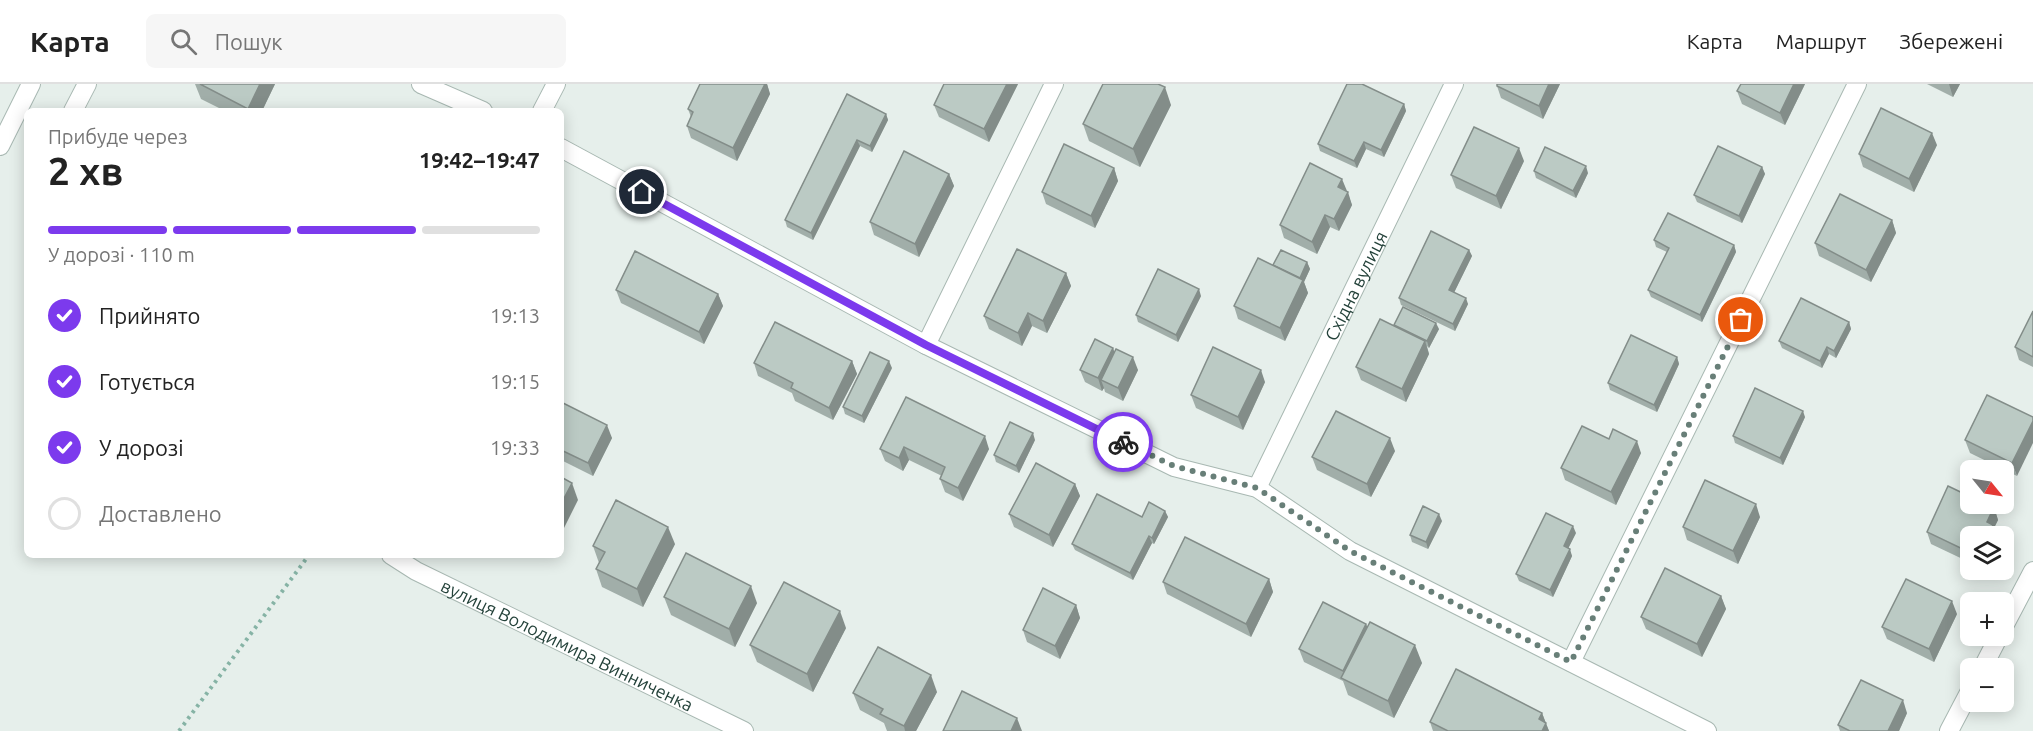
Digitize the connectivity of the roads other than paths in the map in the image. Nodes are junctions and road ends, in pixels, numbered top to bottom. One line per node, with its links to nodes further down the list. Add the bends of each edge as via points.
1 (31, 84): 11 (street)
2 (87, 84): 8 (street)
3 (421, 84): 9 (street)
4 (556, 84): 10 (street)
5 (1054, 84): 13 (street)
6 (1454, 84): 14 (street, Східна вулиця)
7 (1857, 84): 18 (street)
8 (75, 108)
9 (476, 108)
10 (544, 108)
11 (0, 146)
12 (564, 150): 13 (street)
13 (926, 345): 14 (street, via 1174,466)
14 (1257, 488): 18 (street, via 1350,551)
15 (396, 558): 20 (street, вулиця Володимира Винниченка)
16 (2033, 571): 17 (street)
17 (2014, 607)
18 (1571, 662): 21 (street)
19 (1960, 710): 22 (street)
20 (744, 731)
21 (1707, 731)
22 (1949, 731)

